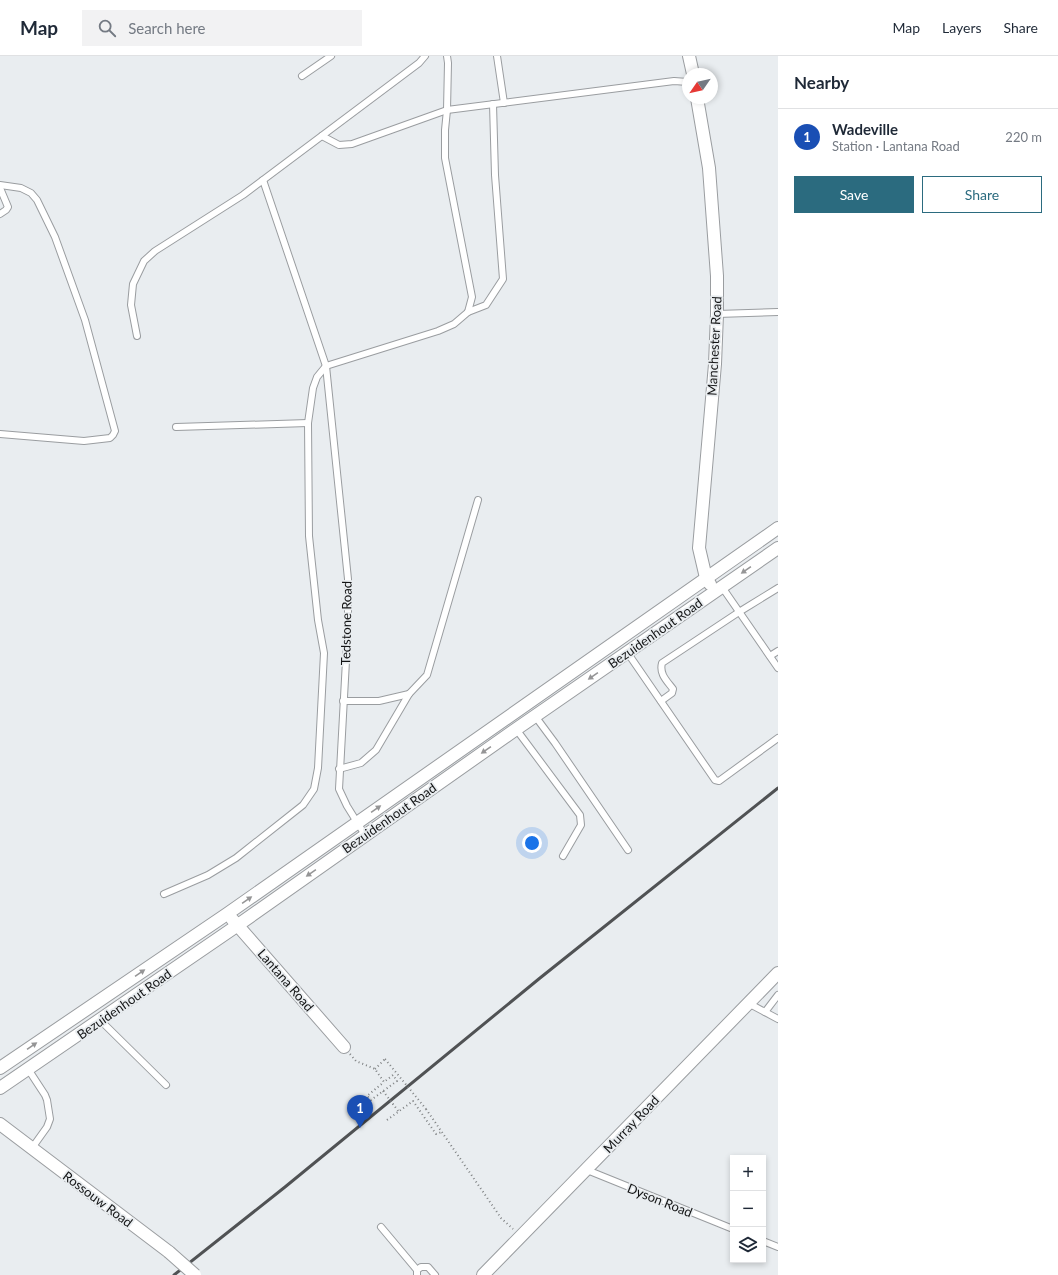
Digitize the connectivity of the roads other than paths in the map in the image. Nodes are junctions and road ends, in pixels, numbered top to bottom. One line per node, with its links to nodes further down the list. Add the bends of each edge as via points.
1 (331, 56): 7 (lane)
2 (425, 56): 13 (lane)
3 (447, 56): 12 (lane)
4 (497, 56): 9 (lane)
5 (689, 56): 6 (street)
6 (692, 68)
7 (302, 76)
8 (682, 82): 9 (lane)
9 (504, 103): 10 (lane)
10 (493, 104): 12 (lane); 18 (lane, via 495,175 504,278 486,305)
11 (698, 104): 20 (street, Manchester Road, via 709,168)
12 (447, 110): 13 (lane, via 352,144 339,145); 18 (lane, via 445,158 472,297)
13 (322, 136): 14 (lane)
14 (263, 180): 21 (lane, via 155,251 144,261 133,284 131,304); 22 (lane, Tedstone Road)
15 (0, 185): 25 (lane, via 21,188 30,193 37,200 55,237 85,320 115,431 110,438 84,441)
16 (0, 188): 17 (lane, via 8,207)
17 (0, 214)
18 (468, 312): 22 (lane, via 454,324 438,332)
19 (778, 312): 20 (lane)
20 (717, 314): 29 (street, Manchester Road, via 699,548)
21 (137, 336)
22 (326, 366): 23 (lane, via 317,377 313,388); 39 (lane, Tedstone Road, via 348,579)
23 (308, 423): 24 (lane); 52 (lane, via 309,536 324,653 318,768 314,790 304,805 236,858 208,875)
24 (176, 427)
25 (0, 434)
26 (478, 500): 38 (lane, via 427,675)
27 (778, 528): 29 (street, Bezuidenhout Road)
28 (778, 548): 31 (street, Bezuidenhout Road, one-way to 31)
29 (706, 578): 31 (street, Manchester Road); 33 (street, Bezuidenhout Road)
30 (778, 588): 32 (lane)
31 (718, 589): 32 (lane); 35 (street, Bezuidenhout Road)
32 (739, 612): 36 (lane); 40 (lane, via 662,663 662,674 673,689 672,693)
33 (612, 644): 35 (street); 42 (street, Bezuidenhout Road)
34 (778, 651): 36 (lane)
35 (624, 654): 40 (lane); 41 (street, Bezuidenhout Road, one-way to 41)
36 (770, 656): 37 (lane)
37 (778, 668)
38 (409, 694): 39 (lane, via 379,701); 45 (lane, via 376,750 361,763)
39 (343, 701): 45 (lane, Tedstone Road)
40 (661, 701): 44 (lane, via 715,780 719,781)
41 (535, 716): 43 (street, Bezuidenhout Road); 49 (lane)
42 (504, 720): 43 (street); 46 (street, Bezuidenhout Road, one-way to 42)
43 (514, 731): 47 (street, Bezuidenhout Road, one-way to 47); 50 (lane, via 580,816 581,825)
44 (778, 738)
45 (339, 769): 46 (lane, Tedstone Road, via 339,789)
46 (357, 822): 47 (lane, Tedstone Road); 48 (street, Bezuidenhout Road)
47 (365, 835): 51 (street, Bezuidenhout Road)
48 (321, 847): 51 (street); 53 (street, Bezuidenhout Road, one-way to 48)
49 (628, 850)
50 (563, 856)
51 (330, 860): 54 (street, Bezuidenhout Road, one-way to 54)
52 (164, 894)
53 (227, 914): 54 (street, Lantana Road); 58 (street, Bezuidenhout Road, one-way to 53)
54 (238, 925): 61 (street, Bezuidenhout Road); 62 (street, Lantana Road)
55 (778, 973): 57 (street, Murray Road)
56 (778, 995): 59 (lane)
57 (748, 1003): 59 (lane); 69 (street, Murray Road)
58 (90, 1007): 61 (street); 63 (street, Bezuidenhout Road, one-way to 58)
59 (765, 1012): 60 (lane)
60 (778, 1019)
61 (100, 1020): 64 (street, Bezuidenhout Road); 65 (lane)
62 (344, 1047)
63 (0, 1068)
64 (28, 1069): 66 (street, Bezuidenhout Road); 68 (lane, via 45,1095 50,1119)
65 (166, 1085)
66 (0, 1088)
67 (0, 1124): 68 (street, Rossouw Road)
68 (32, 1148): 75 (street, Rossouw Road, bridge, via 169,1252)
69 (587, 1170): 71 (lane, Dyson Road); 77 (street, Murray Road)
70 (381, 1228): 74 (lane)
71 (730, 1228)
72 (766, 1242): 73 (lane)
73 (778, 1247)
74 (417, 1272): 76 (lane, via 421,1267 428,1267)
75 (195, 1275)
76 (435, 1275)
77 (483, 1275)

